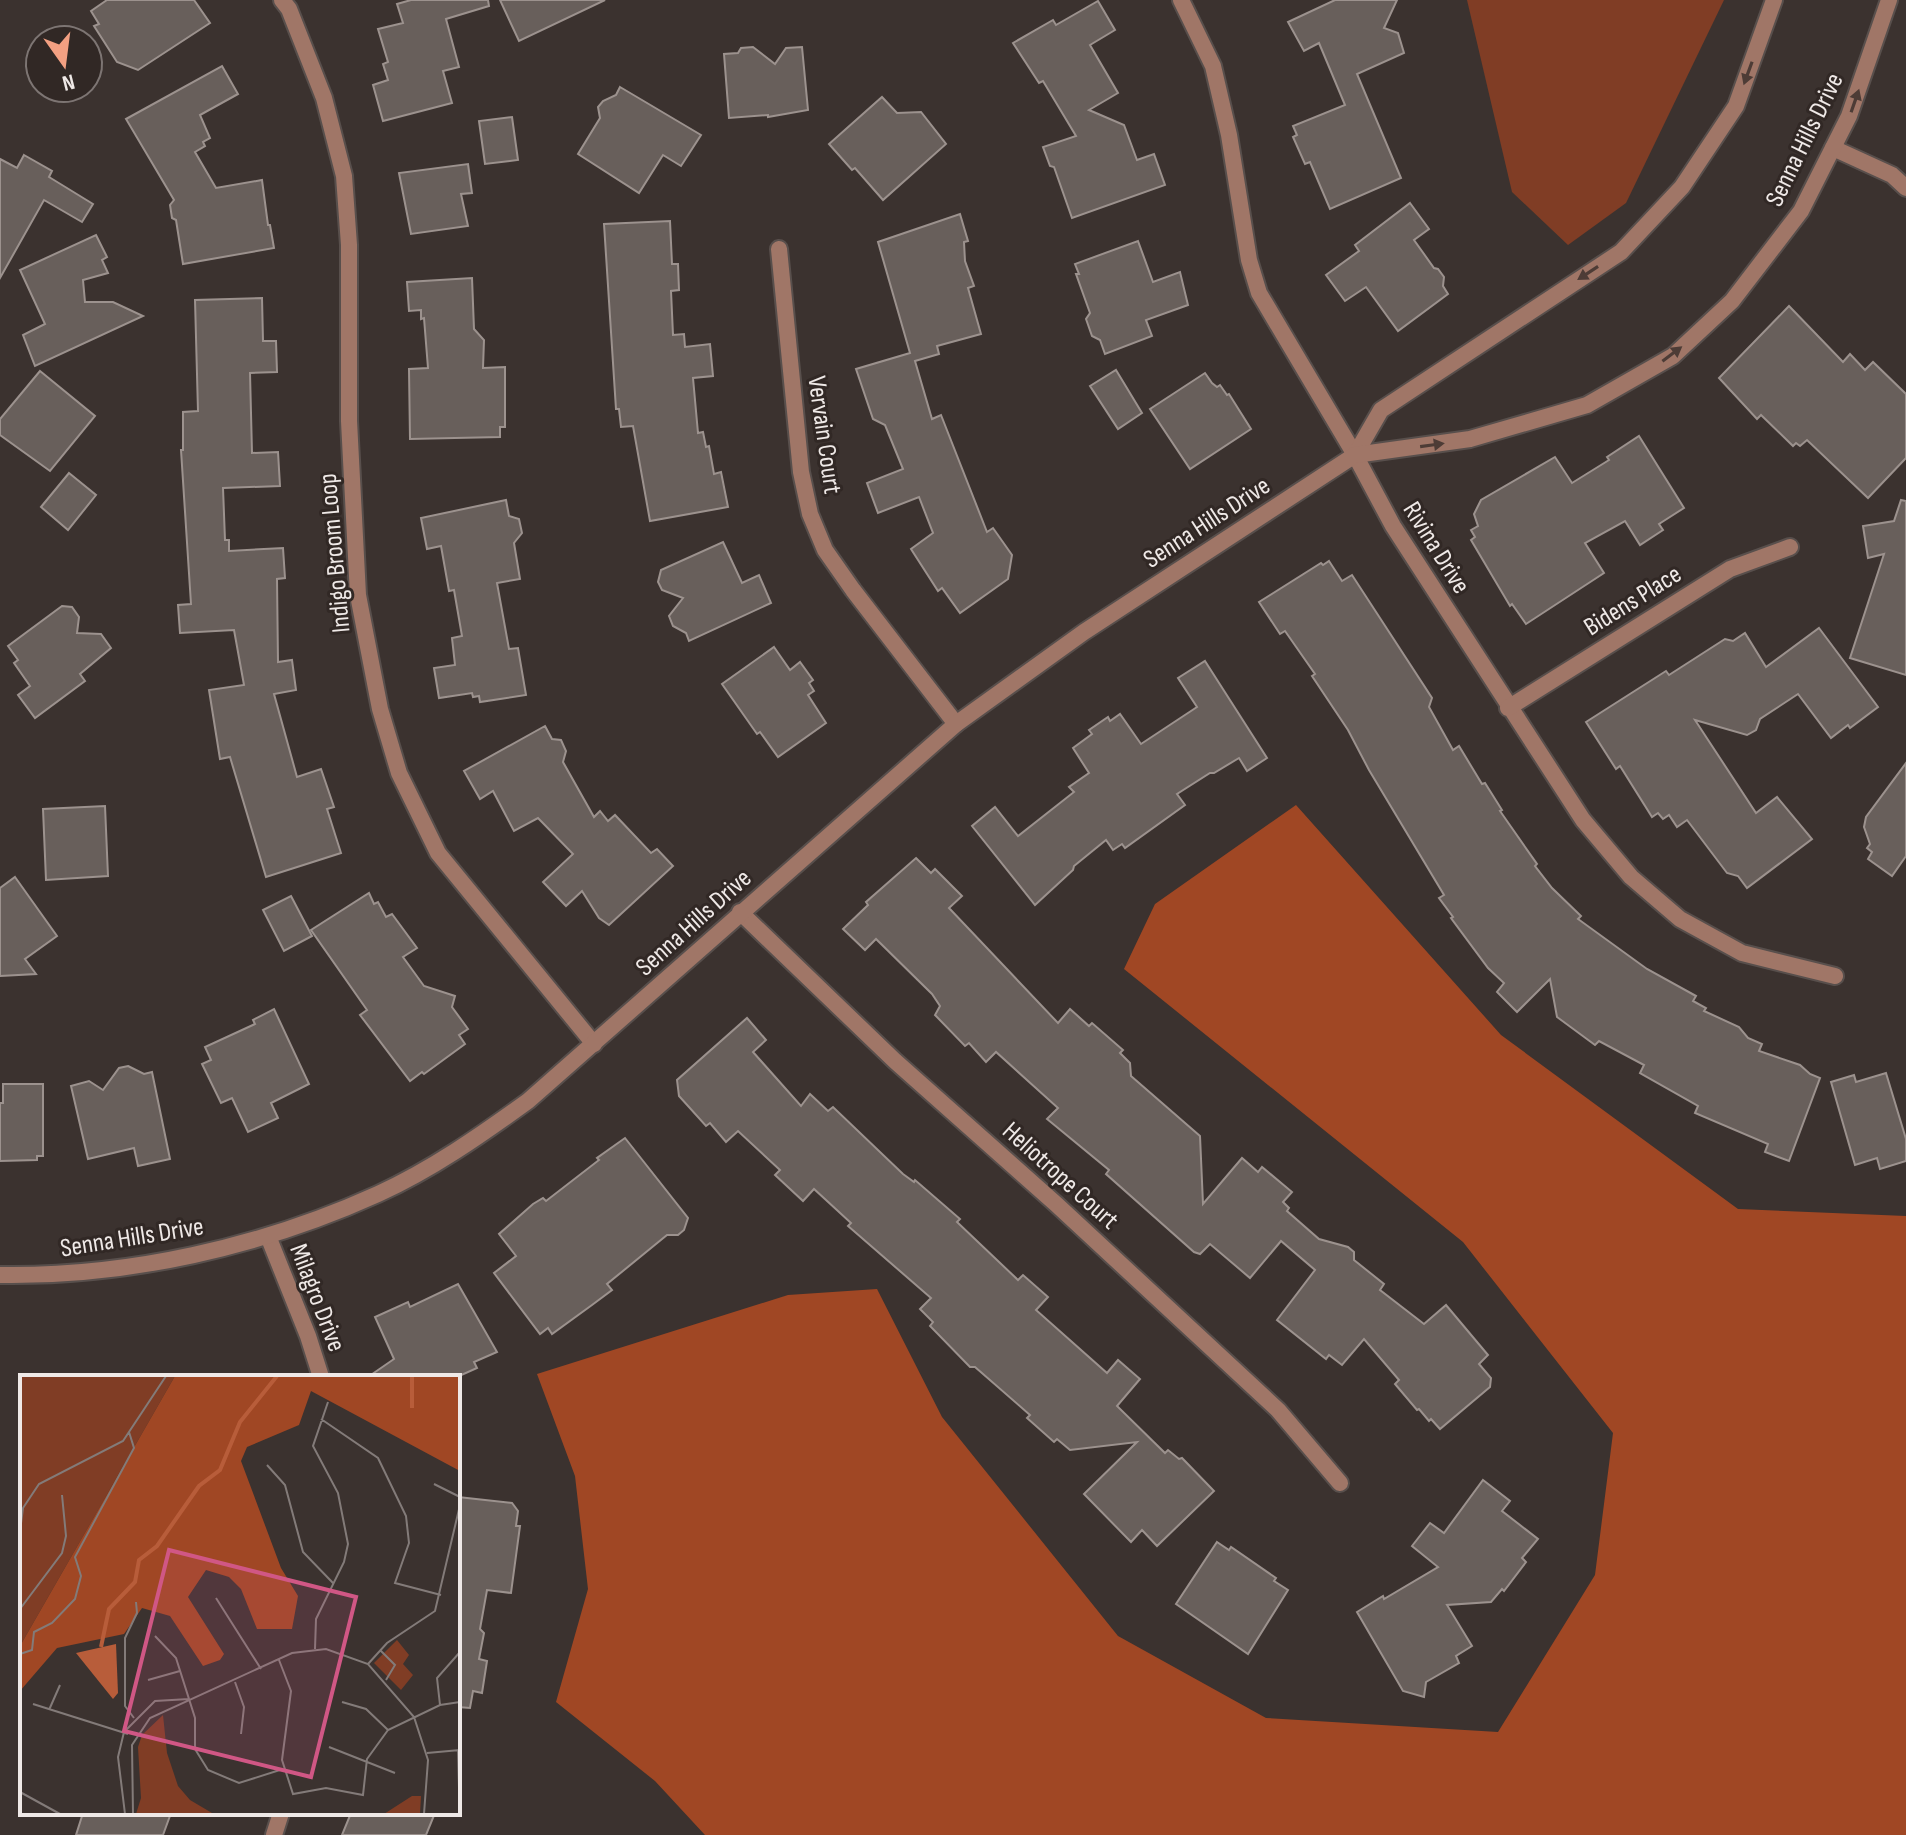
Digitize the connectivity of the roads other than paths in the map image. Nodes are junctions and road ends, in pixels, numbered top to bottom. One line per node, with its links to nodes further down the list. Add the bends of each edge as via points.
1 (1181, 0): 8 (street, Rivina Drive, via 1213,66 1259,293)
2 (1774, 0): 8 (street, Senna Hills Drive, one-way to 8, via 1736,106 1682,187 1621,252 1381,410)
3 (1889, 0): 5 (street, Senna Hills Drive, one-way to 3)
4 (291, 3): 14 (street, Indigo Broom Loop, via 344,176 358,595 380,709 399,773 438,853)
5 (1833, 148): 6 (street, via 1892,175); 8 (street, Senna Hills Drive, one-way to 5, via 1470,439 1587,405 1673,356 1732,301 1801,211)
6 (1906, 188)
7 (779, 249): 11 (street, Vervain Court, via 801,472 810,514 825,550)
8 (1355, 455): 10 (street, Rivina Drive, via 1393,526); 11 (street, Senna Hills Drive, via 1084,632)
9 (1790, 547): 10 (street, Bidens Place, via 1730,569)
10 (1508, 708): 13 (street, Rivina Drive, via 1583,820 1631,877 1680,919 1742,953)
11 (956, 724): 12 (street, Senna Hills Drive)
12 (740, 912): 14 (street, Senna Hills Drive); 18 (street, Heliotrope Court, via 895,1061 1278,1410)
13 (1835, 976)
14 (594, 1044): 15 (street, Senna Hills Drive, via 476,1139 379,1194)
15 (268, 1236): 16 (street, Senna Hills Drive, via 167,1261 48,1276); 17 (street, Milagro Drive)
16 (0, 1275)
17 (320, 1375)
18 (1340, 1483)
19 (280, 1815): 20 (street)
20 (274, 1835)

